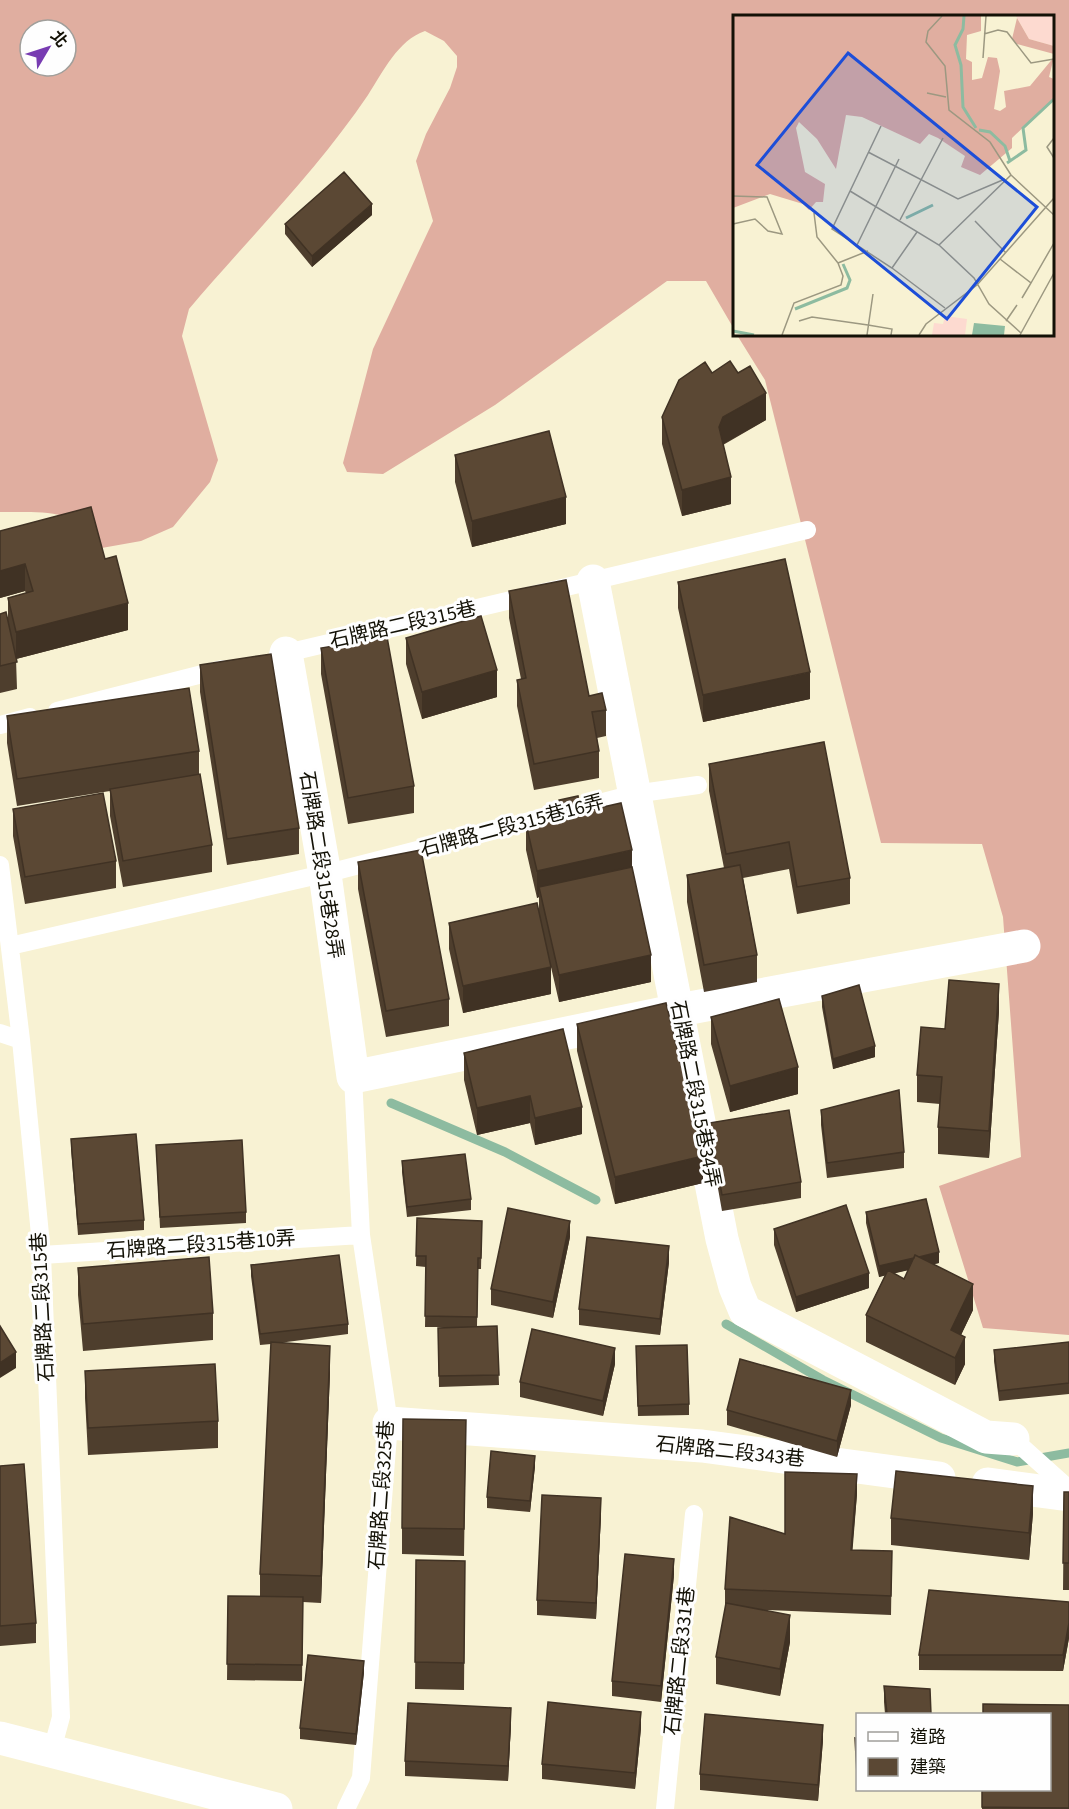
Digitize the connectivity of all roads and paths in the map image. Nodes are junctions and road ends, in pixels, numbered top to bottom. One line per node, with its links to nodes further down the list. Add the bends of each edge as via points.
1 (807, 530): 2 (lane, 石牌路二段315巷)
2 (592, 581): 3 (lane, 石牌路二段315巷); 7 (street, 石牌路二段315巷34弄)
3 (274, 656): 9 (street, 石牌路二段315巷28弄)
4 (240, 665): 5 (lane)
5 (0, 725)
6 (698, 785): 7 (lane, 石牌路二段315巷16弄)
7 (634, 794): 9 (lane, 石牌路二段315巷16弄); 12 (street, 石牌路二段315巷34弄)
8 (0, 865): 10 (lane, 石牌路二段315巷)
9 (325, 874): 10 (lane, 石牌路二段315巷16弄); 15 (street, 石牌路二段315巷28弄)
10 (10, 946): 14 (lane, 石牌路二段315巷)
11 (1024, 946): 12 (street)
12 (679, 1010): 15 (street); 19 (street, 石牌路二段315巷34弄, via 722,1239 745,1311 986,1437)
13 (0, 1033): 14 (lane)
14 (21, 1040): 17 (lane, 石牌路二段315巷)
15 (353, 1092): 16 (lane, 石牌路二段325巷)
16 (361, 1234): 17 (lane, 石牌路二段315巷10弄); 18 (lane, 石牌路二段325巷)
17 (42, 1256): 24 (lane, 石牌路二段315巷, via 61,1717)
18 (389, 1423): 21 (street, 石牌路二段343巷, via 702,1446); 26 (lane, 石牌路二段325巷, via 361,1778)
19 (1013, 1438): 20 (lane)
20 (1069, 1489)
21 (1069, 1495)
22 (694, 1514): 27 (lane, 石牌路二段331巷)
23 (0, 1738): 24 (street)
24 (52, 1750): 25 (street)
25 (276, 1809)
26 (346, 1809)
27 (665, 1809)

